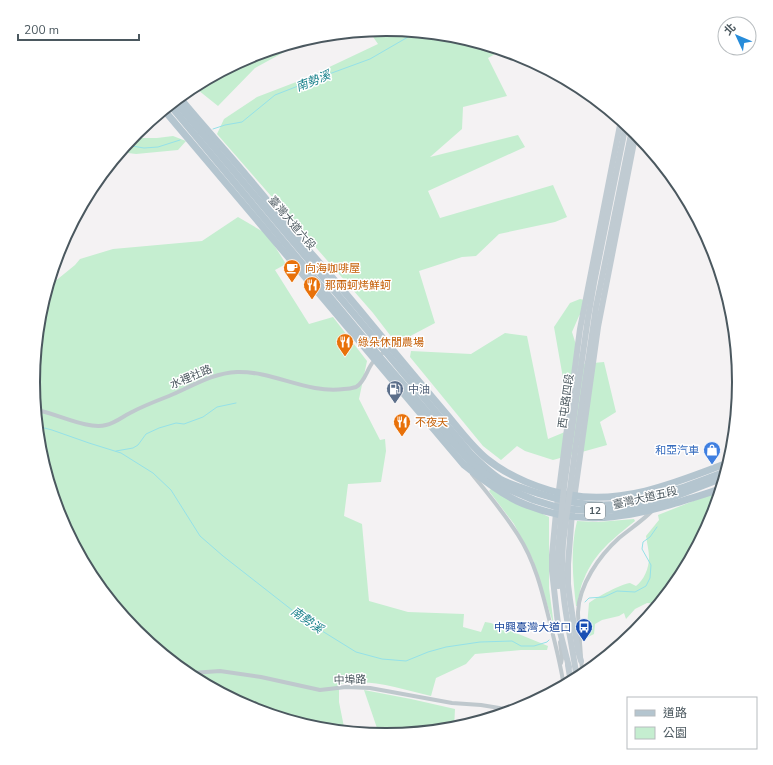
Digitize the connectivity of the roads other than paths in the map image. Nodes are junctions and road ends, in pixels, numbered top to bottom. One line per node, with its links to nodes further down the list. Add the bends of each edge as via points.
1 (183, 102): 11 (main road, 臺灣大道六段 / 12, via 342,288)
2 (178, 106): 11 (main road, 臺灣大道六段 / 12)
3 (174, 110): 14 (main road, 臺灣大道六段 / 12)
4 (168, 114): 14 (main road, 臺灣大道六段 / 12)
5 (621, 127): 12 (street, 西屯路四段)
6 (625, 131): 9 (street, 西屯路四段)
7 (631, 136): 13 (street, 西屯路四段)
8 (634, 140): 10 (street, 西屯路四段)
9 (588, 318): 12 (street); 16 (street, 西屯路四段)
10 (598, 327): 13 (street); 26 (street, 西屯路四段)
11 (388, 349): 14 (street, 水裡社路); 17 (main road, 臺灣大道六段 / 12); 20 (main road, 臺灣大道六段 / 12, via 470,453)
12 (577, 355): 25 (street, 西屯路四段)
13 (588, 356): 16 (street, 西屯路四段)
14 (377, 358): 15 (street, 水裡社路, via 356,387 322,389 274,377 238,372 217,375 149,404 106,426 82,424); 18 (main road, 臺灣大道六段 / 12)
15 (42, 411)
16 (572, 450): 28 (street, 西屯路四段, bridge)
17 (487, 459): 25 (main road, 臺灣大道五段 / 12, via 537,486)
18 (468, 464): 25 (main road, 臺灣大道五段 / 12, via 508,489 534,500); 31 (street, via 519,536 534,566)
19 (723, 465): 26 (main road, 臺灣大道五段 / 12, via 663,487 630,494 586,498)
20 (486, 468): 25 (main road, 臺灣大道五段 / 12, via 500,479)
21 (721, 473): 26 (main road, 臺灣大道五段 / 12, via 631,502)
22 (719, 479): 24 (main road, 臺灣大道五段 / 12)
23 (716, 490): 27 (main road, 臺灣大道五段 / 12)
24 (668, 499): 26 (main road, 臺灣大道五段 / 12, via 602,511); 27 (street)
25 (557, 503): 26 (main road, 臺灣大道五段 / 12); 26 (main road, 臺灣大道五段 / 12); 29 (street, 西屯路四段, via 552,571)
26 (573, 506): 27 (main road, 臺灣大道五段 / 12, via 593,518); 30 (street, 西屯路四段, via 568,584)
27 (654, 510): 30 (street, 西屯路四段, via 619,538 598,560 591,573 578,611)
28 (560, 562): 32 (street, 西屯路四段, via 558,594); 35 (street, 西屯路四段)
29 (558, 624): 31 (street); 32 (street, 西屯路四段)
30 (581, 661): 33 (street, 西屯路四段)
31 (561, 665): 37 (street)
32 (569, 668): 36 (street, 西屯路四段)
33 (582, 669)
34 (197, 673): 38 (street, 中埠路, via 220,671 320,690 370,688 445,702)
35 (576, 673)
36 (570, 677)
37 (563, 681)
38 (504, 709)

